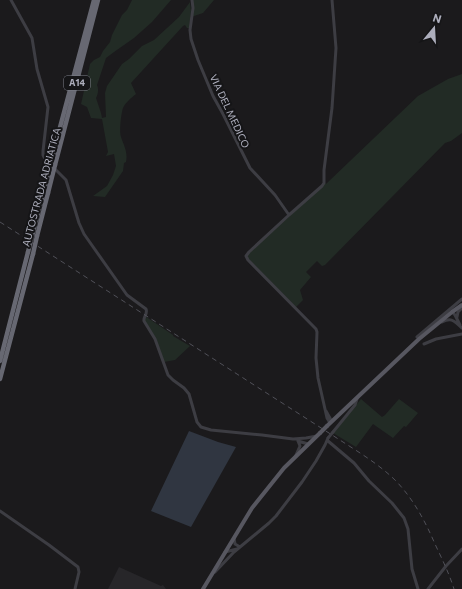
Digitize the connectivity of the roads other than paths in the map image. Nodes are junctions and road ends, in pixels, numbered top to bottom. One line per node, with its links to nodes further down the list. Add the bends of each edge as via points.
1 (11, 0): 27 (street, via 32,38 37,69 48,105 44,157 66,180 84,234 127,295 146,309 144,321 155,339 171,379 187,391 198,425 211,430)
2 (94, 0): 6 (highway, AUTOSTRADA ADRIATICA / A14)
3 (98, 0): 6 (highway, AUTOSTRADA ADRIATICA / A14)
4 (192, 0): 7 (street, VIA DEL MEDICO, via 191,39 213,96 250,168)
5 (332, 0): 7 (street, via 336,48 323,185)
6 (53, 163): 8 (highway, AUTOSTRADA ADRIATICA / A14, bridge)
7 (289, 215): 22 (street, via 246,257 316,329 318,378)
8 (31, 253): 19 (highway, AUTOSTRADA ADRIATICA / A14); 20 (highway, AUTOSTRADA ADRIATICA / A14)
9 (462, 299): 17 (street)
10 (462, 306): 11 (main road); 12 (street)
11 (452, 312): 12 (street); 13 (street); 14 (main road)
12 (457, 319): 15 (street)
13 (456, 323): 14 (street, via 448,320); 15 (street)
14 (435, 326): 21 (main road)
15 (462, 328)
16 (462, 334): 18 (street)
17 (417, 337)
18 (424, 344)
19 (0, 361)
20 (0, 379)
21 (357, 399): 23 (main road); 26 (street, bridge)
22 (326, 411): 23 (street, via 332,416); 24 (street)
23 (339, 415): 24 (main road)
24 (329, 424): 25 (main road, bridge)
25 (318, 434): 27 (street); 28 (main road)
26 (328, 439): 32 (street, via 302,482 276,516); 39 (street, via 354,463 404,518 408,530 412,569)
27 (299, 440): 28 (street); 29 (street, via 300,446)
28 (308, 444): 29 (main road)
29 (295, 457): 31 (main road, via 272,482)
30 (0, 512): 37 (street, via 78,567 80,572)
31 (234, 536): 32 (street, via 235,544); 34 (main road)
32 (240, 547): 34 (street); 35 (street)
33 (462, 549): 40 (street)
34 (225, 552): 35 (street, via 228,555); 36 (main road)
35 (234, 552): 36 (street)
36 (211, 574): 38 (main road)
37 (74, 589)
38 (203, 589)
39 (418, 589)
40 (428, 589)

